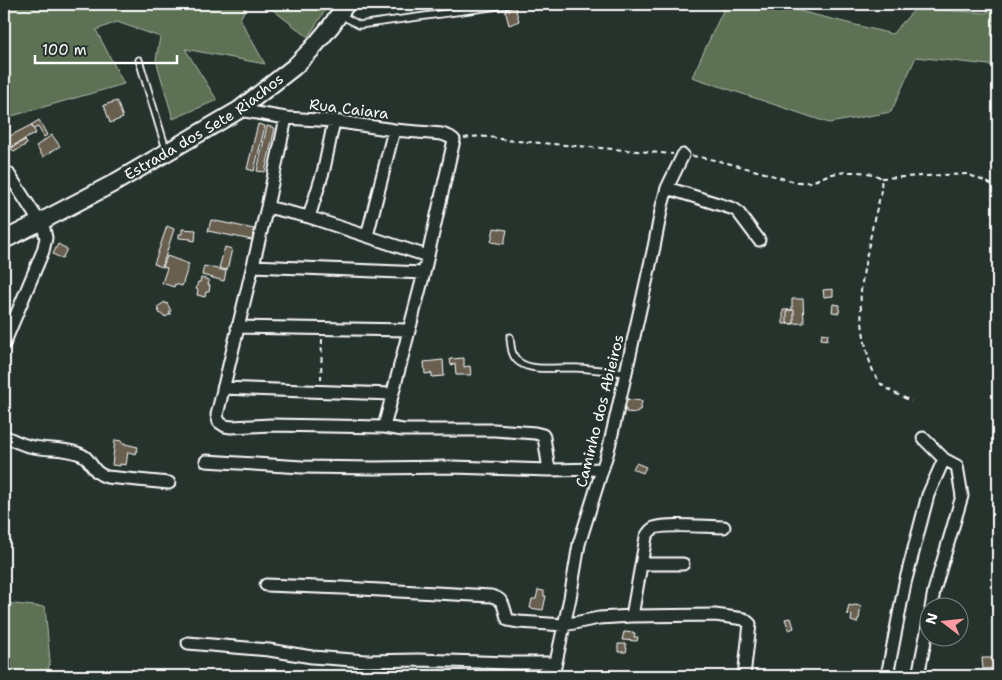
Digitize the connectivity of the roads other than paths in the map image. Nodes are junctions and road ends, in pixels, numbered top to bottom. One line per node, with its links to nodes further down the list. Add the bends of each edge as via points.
1 (506, 5): 2 (lane, via 359,25)
2 (342, 9): 4 (street, Estrada dos Sete Riachos, via 294,67)
3 (139, 60): 8 (lane)
4 (239, 110): 5 (street, Rua Caiara); 8 (street, Estrada dos Sete Riachos)
5 (286, 118): 6 (street, Rua Caiara); 12 (street)
6 (334, 121): 7 (street, Rua Caiara); 13 (street)
7 (394, 130): 15 (street); 18 (street, Rua Caiara, via 442,134 454,140)
8 (167, 151): 14 (street, Estrada dos Sete Riachos)
9 (683, 155): 11 (street, Caminho dos Abieiros)
10 (8, 172): 14 (street)
11 (667, 188): 17 (street, via 736,210); 25 (street, Caminho dos Abieiros)
12 (267, 207): 13 (street); 19 (street)
13 (309, 217): 15 (street)
14 (40, 222): 16 (street, Estrada dos Sete Riachos); 24 (street, via 46,238 43,251)
15 (366, 236): 18 (street)
16 (4, 240)
17 (759, 240)
18 (428, 256): 20 (street)
19 (252, 266): 20 (street); 21 (street)
20 (424, 273): 22 (street)
21 (237, 327): 22 (street); 26 (street)
22 (409, 330): 27 (street)
23 (510, 337): 25 (lane, via 515,358 524,365)
24 (4, 344)
25 (626, 373): 33 (street, Caminho dos Abieiros)
26 (223, 388): 27 (street); 28 (street, via 217,415 218,422 225,426)
27 (392, 394): 28 (street)
28 (384, 427): 34 (street, via 540,434 545,440)
29 (4, 436): 35 (street, via 31,447 78,453 100,476)
30 (922, 438): 31 (street)
31 (944, 459): 40 (street, via 957,466 962,496); 48 (street, via 928,494 905,583)
32 (206, 461): 34 (street, via 302,467)
33 (602, 469): 34 (street); 42 (street, Caminho dos Abieiros, via 581,536)
34 (549, 470)
35 (169, 483)
36 (724, 527): 37 (street, via 669,526 652,529 646,537)
37 (641, 564): 38 (street); 41 (street)
38 (683, 564)
39 (266, 585): 42 (street, via 491,596 498,597 510,621)
40 (933, 598)
41 (632, 616): 42 (street); 47 (street, via 715,615 747,620 750,627)
42 (564, 625): 45 (street, Caminho dos Abieiros)
43 (188, 643): 45 (street, via 366,661)
44 (924, 648): 49 (street)
45 (556, 663): 46 (street, Caminho dos Abieiros)
46 (553, 676)
47 (744, 676)
48 (887, 676)
49 (918, 676)

